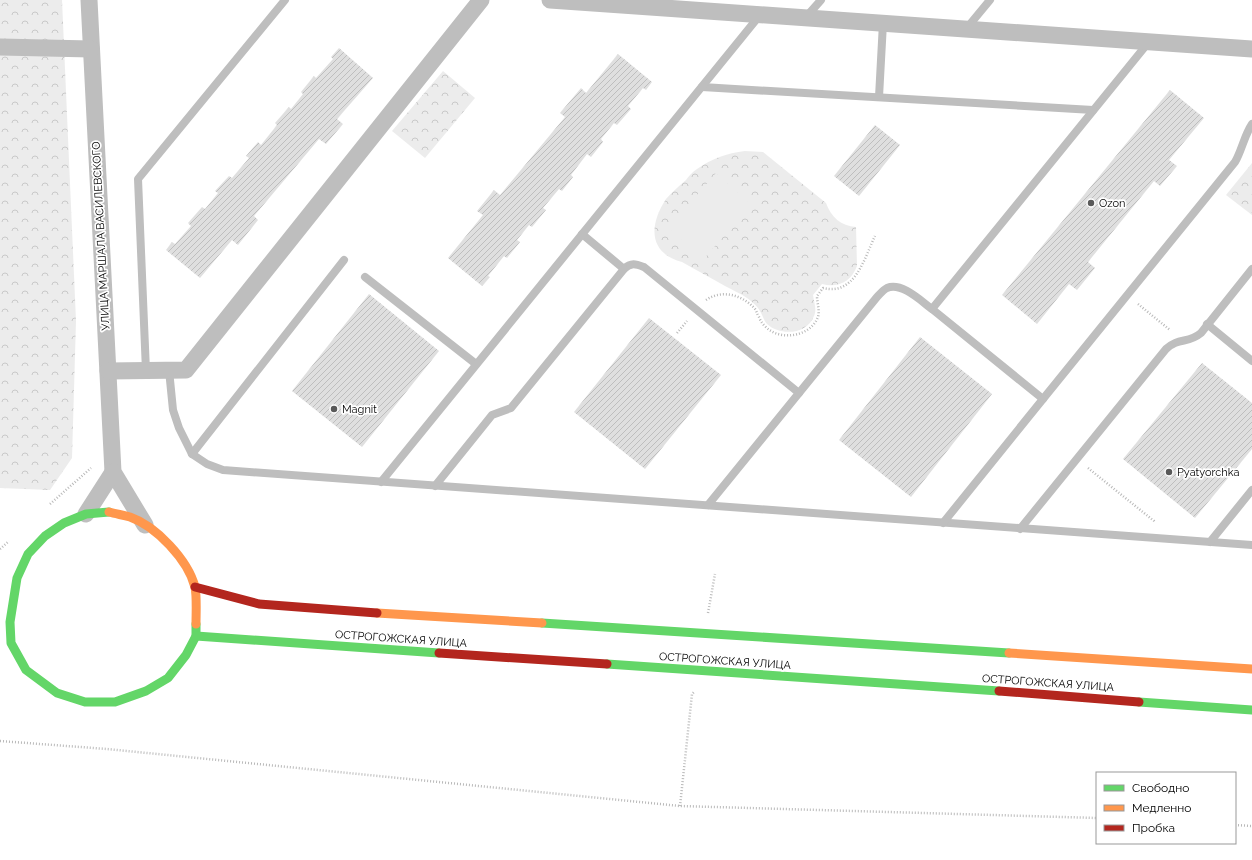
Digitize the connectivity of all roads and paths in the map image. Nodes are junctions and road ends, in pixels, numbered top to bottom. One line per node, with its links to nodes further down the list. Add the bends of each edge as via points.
1 (89, 0): 13 (street, УЛИЦА МАРШАЛА ВАСИЛЕВСКОГО)
2 (285, 0): 34 (lane, via 138,180)
3 (481, 0): 32 (street, via 186,370)
4 (550, 0): 7 (street)
5 (821, 0): 8 (lane)
6 (990, 0): 10 (lane)
7 (760, 15): 8 (street); 15 (lane)
8 (806, 18): 9 (street)
9 (883, 23): 10 (street); 16 (lane)
10 (966, 29): 11 (street)
11 (1148, 42): 14 (street); 17 (lane)
12 (0, 47): 13 (street)
13 (91, 49): 33 (street, УЛИЦА МАРШАЛА ВАСИЛЕВСКОГО)
14 (1252, 49)
15 (702, 87): 16 (lane); 19 (lane)
16 (879, 97): 17 (lane)
17 (1093, 110): 27 (lane)
18 (1252, 124): 25 (lane, via 1235,162)
19 (582, 234): 22 (lane); 31 (lane)
20 (875, 236): 26 (path, via 855,278 840,288 823,288 817,296 818,317 813,325 798,335 780,335 771,331 759,318 757,310 736,296 720,294)
21 (344, 260): 37 (lane)
22 (624, 269): 35 (lane, via 628,264 644,267); 41 (lane, via 511,408 492,415)
23 (1252, 269): 28 (lane)
24 (365, 277): 31 (lane)
25 (1127, 295): 29 (path); 36 (lane)
26 (704, 301)
27 (932, 309): 35 (lane, via 913,294 898,287 887,288); 36 (lane)
28 (1207, 324): 29 (lane, via 1194,338); 30 (lane)
29 (1183, 341): 38 (lane, via 1173,343 1166,349)
30 (1252, 361)
31 (476, 364): 40 (lane)
32 (169, 370): 34 (street); 37 (lane, via 173,410 178,428)
33 (108, 371): 34 (street); 39 (street, УЛИЦА МАРШАЛА ВАСИЛЕВСКОГО)
34 (146, 371)
35 (799, 393): 43 (lane)
36 (1043, 399): 45 (lane)
37 (192, 454): 40 (lane, via 207,464 223,470)
38 (1077, 459): 47 (lane); 48 (path, via 1154,521)
39 (113, 472): 44 (street); 46 (street)
40 (381, 482): 41 (lane)
41 (434, 486): 43 (lane)
42 (1252, 490): 49 (lane)
43 (708, 506): 45 (lane)
44 (86, 514): 46 (street, via 109,512 131,517); 52 (street, via 64,523 45,536 28,554)
45 (942, 523): 47 (lane)
46 (145, 525): 53 (street, via 168,542 183,560)
47 (1020, 529): 48 (lane)
48 (1156, 539): 49 (lane)
49 (1210, 542): 50 (lane)
50 (1252, 545)
51 (6, 577): 52 (street)
52 (17, 578): 55 (street)
53 (194, 587): 56 (street); 57 (street, via 259,604)
54 (0, 621): 55 (street)
55 (10, 622): 56 (street, via 11,643 26,670 57,693 85,702 115,702 146,691 168,678 186,655)
56 (196, 636): 58 (street, ОСТРОГОЖСКАЯ УЛИЦА)
57 (1252, 670)
58 (1252, 710)
59 (0, 741): 60 (path, via 107,748 680,806)
60 (1096, 818)
61 (1236, 825): 62 (path)
62 (1252, 826)

